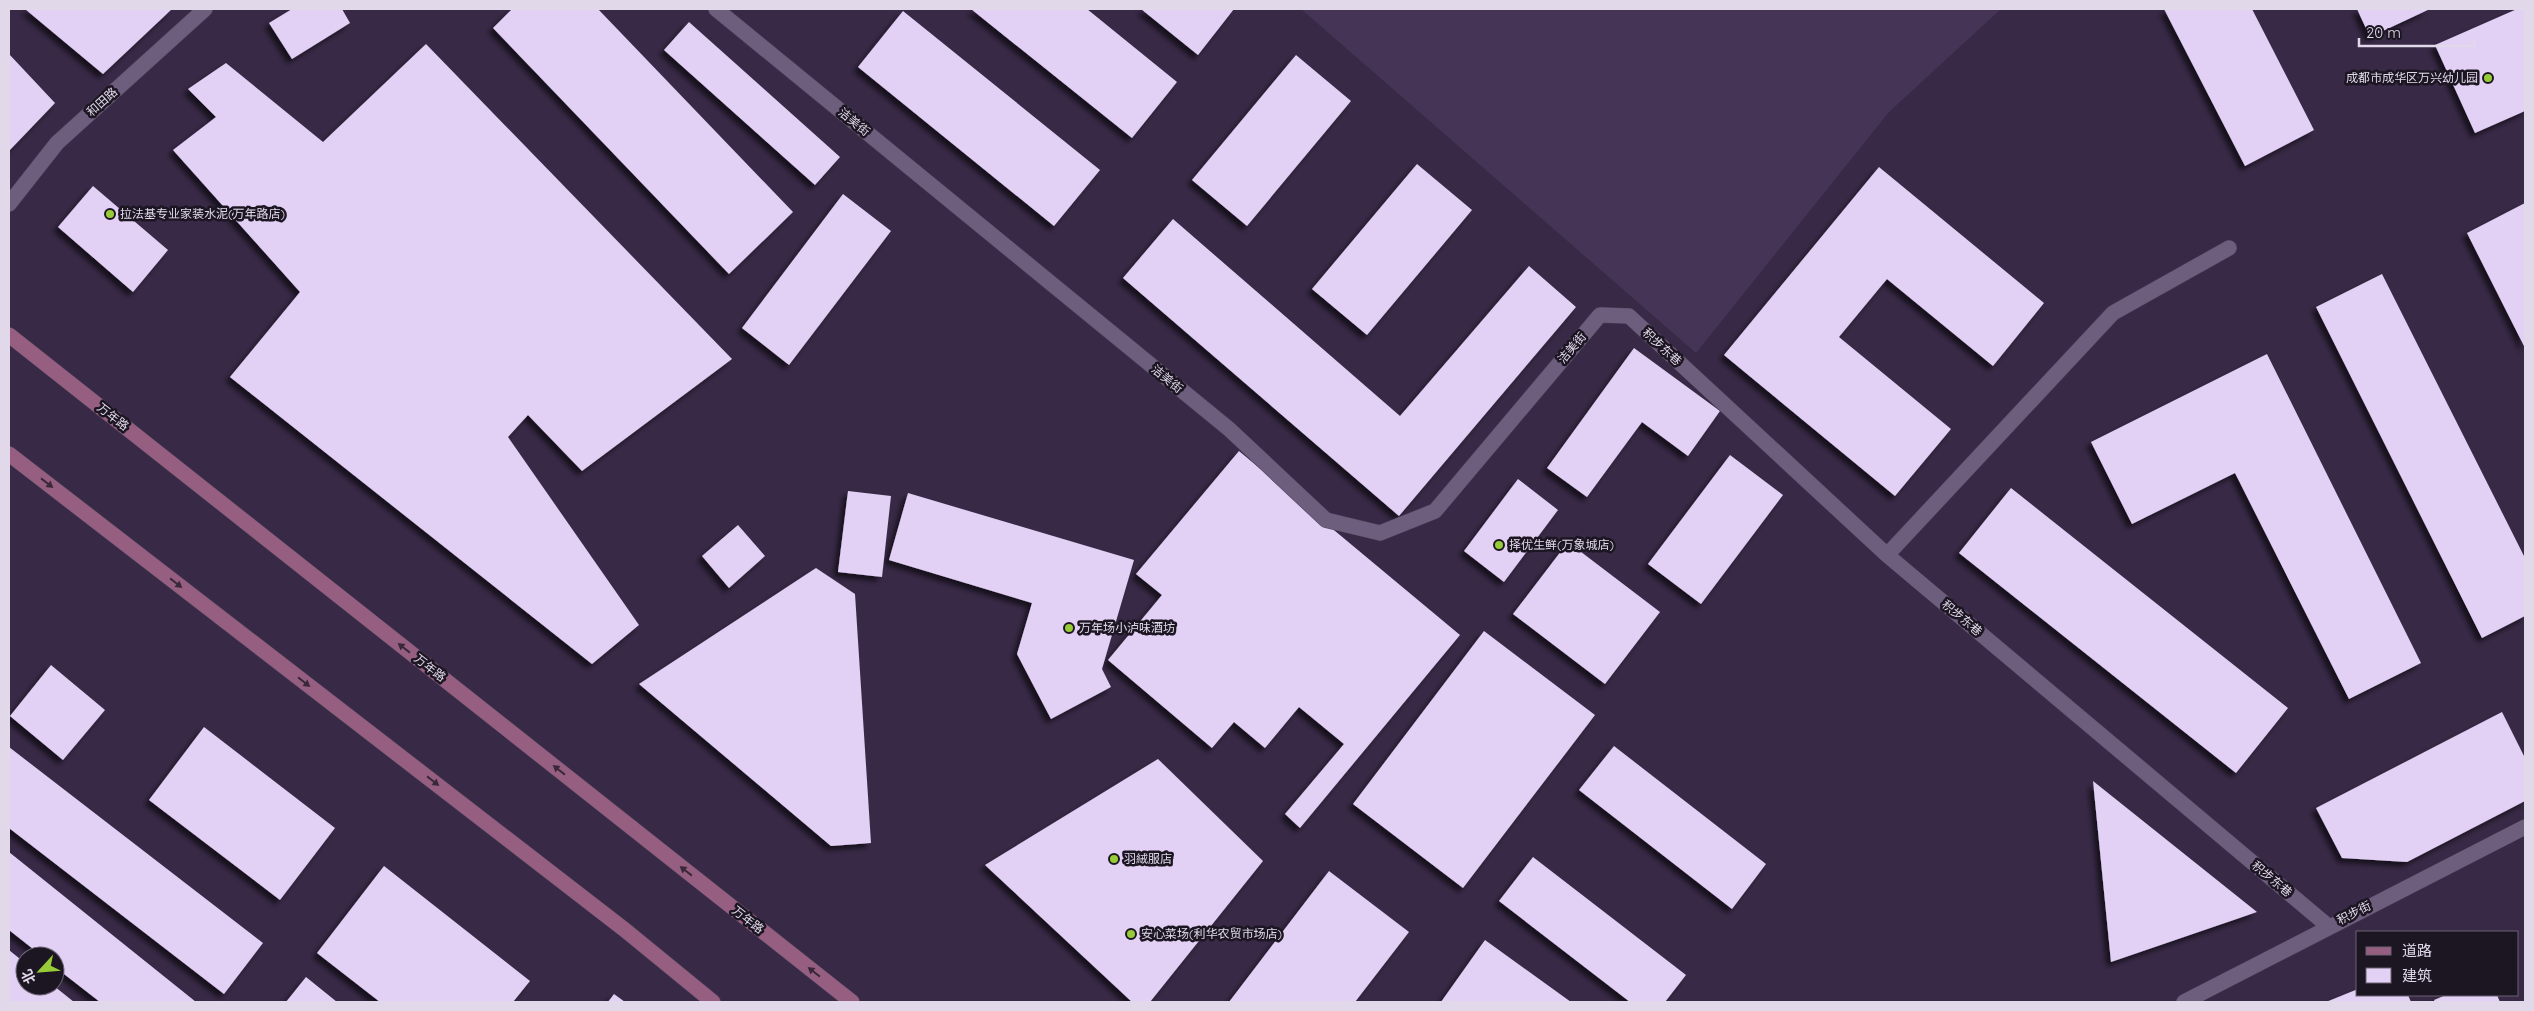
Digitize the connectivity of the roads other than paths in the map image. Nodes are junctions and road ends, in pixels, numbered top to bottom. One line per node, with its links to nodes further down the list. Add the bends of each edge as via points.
1 (205, 9): 3 (street, 和田路, via 57,144)
2 (716, 9): 5 (street, 洁美街, via 1229,429 1326,520 1380,533 1435,510)
3 (9, 204)
4 (2229, 248): 8 (street, via 2113,313)
5 (1600, 316): 8 (street, 积步东巷, via 1629,316)
6 (9, 334): 12 (main road, 万年路, one-way to 6)
7 (9, 454): 11 (main road, one-way to 11, via 625,930)
8 (1887, 555): 10 (street, 积步东巷)
9 (2525, 827): 10 (street, 积步街)
10 (2328, 926): 13 (street, 积步街)
11 (713, 1002)
12 (852, 1002)
13 (2184, 1002)

